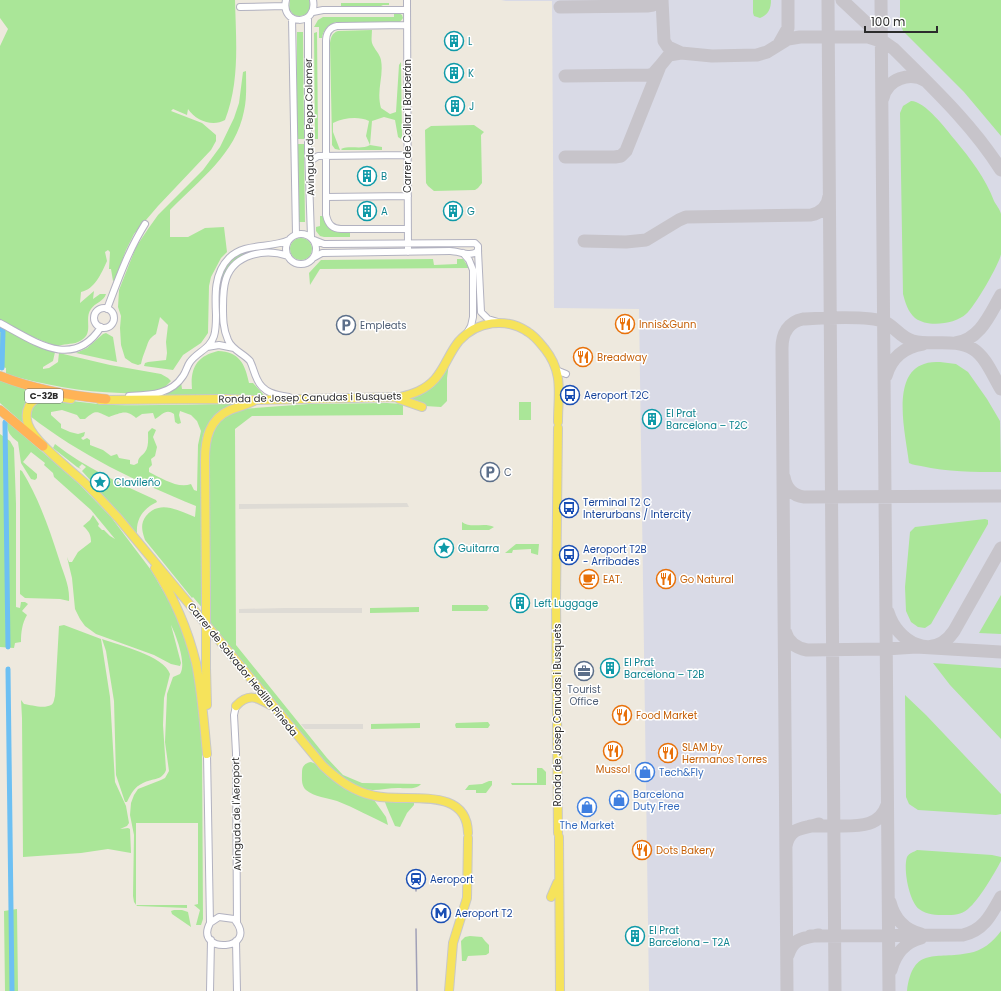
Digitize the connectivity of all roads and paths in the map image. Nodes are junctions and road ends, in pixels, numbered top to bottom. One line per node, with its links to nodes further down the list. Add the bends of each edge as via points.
1 (313, 0): 6 (street, Avinguda de Pepa Colomer, via 314,6)
2 (407, 0): 5 (street, Carrer de Collar i Barberán)
3 (286, 3): 4 (street); 7 (street, via 286,11)
4 (240, 7)
5 (407, 10): 6 (street, via 323,10); 8 (street, Carrer de Collar i Barberán)
6 (310, 15): 7 (street, via 302,20); 9 (street, Avinguda de Pepa Colomer)
7 (292, 18): 18 (street, Avinguda de Pepa Colomer)
8 (407, 25): 10 (street, Carrer de Collar i Barberán); 12 (street, Avinguda de Pepa Colomer, via 337,26 326,35)
9 (308, 148): 11 (street); 13 (street, Avinguda de Pepa Colomer)
10 (408, 155): 12 (street); 14 (street, Carrer de Collar i Barberán)
11 (318, 156): 12 (street); 13 (street)
12 (326, 156): 15 (street, Avinguda de Pepa Colomer)
13 (309, 162): 19 (street, Avinguda de Pepa Colomer)
14 (408, 196): 15 (street); 17 (street, Carrer de Collar i Barberán)
15 (326, 197): 17 (street, Avinguda de Pepa Colomer, via 326,215 336,229)
16 (145, 224): 28 (street, via 131,248)
17 (408, 229): 21 (street, Carrer de Collar i Barberán)
18 (296, 234): 19 (street, via 305,234); 20 (street)
19 (312, 239): 21 (street, via 324,244); 26 (street, via 316,249)
20 (289, 240): 25 (street, via 286,245); 33 (street, via 280,244 247,248 234,253 224,263 217,279 214,336)
21 (408, 244): 22 (street, via 475,243); 23 (street, Carrer de Collar i Barberán)
22 (478, 251): 24 (street, via 470,255); 27 (street)
23 (408, 252): 24 (street); 26 (street, via 322,253)
24 (462, 252): 27 (street, via 472,265)
25 (288, 256): 26 (street, via 290,260 302,264); 34 (street, via 272,252 251,255 237,263 226,278 224,328 228,341)
26 (313, 258)
27 (476, 286): 30 (street, via 481,312 488,318); 32 (street, via 472,326)
28 (107, 309): 31 (street, via 101,309 95,315 96,323); 31 (street, via 114,315 114,321 109,327)
29 (0, 323): 31 (street, via 41,344 64,350 84,345)
30 (502, 323): 32 (main road, Ronda de Josep Canudas i Busquets, via 483,325); 35 (main road, Ronda de Josep Canudas i Busquets, via 522,328 534,336 554,360)
31 (101, 327)
32 (466, 335): 38 (main road, Ronda de Josep Canudas i Busquets, via 429,385 414,394)
33 (207, 347): 34 (street, via 219,345); 40 (street, via 197,353 184,375 169,390 153,395)
34 (234, 348): 39 (street, via 250,361 260,386 265,390)
35 (556, 370): 36 (street); 49 (main road, Ronda de Josep Canudas i Busquets, via 559,381 556,598)
36 (566, 374)
37 (0, 376): 40 (highway, C-32B, via 58,393)
38 (394, 398): 39 (main road, Ronda de Josep Canudas i Busquets); 42 (main road)
39 (302, 399): 41 (main road, Ronda de Josep Canudas i Busquets)
40 (106, 400): 41 (main road, Ronda de Josep Canudas i Busquets); 44 (main road, C-32B, via 94,402 47,396 38,398 29,406 26,415 29,427)
41 (256, 400): 48 (main road, bridge, via 223,414 214,422 208,433 205,448)
42 (422, 407)
43 (0, 410): 44 (highway, C-32B)
44 (43, 446): 45 (main road, Carrer de Salvador Hedilla Pineda / C-32B, via 89,487)
45 (136, 539): 47 (main road, Carrer de Salvador Hedilla Pineda); 48 (main road, via 169,593 191,643 199,678)
46 (236, 706): 47 (main road, via 244,699 254,697); 52 (street, Avinguda de l'Aeroport, via 234,720)
47 (278, 710): 57 (main road, Carrer de Salvador Hedilla Pineda, via 313,754 341,782 374,796 448,802 465,816 468,836 467,898 453,943)
48 (208, 754): 51 (street)
49 (559, 879): 50 (main road); 58 (main road, Ronda de Josep Canudas i Busquets)
50 (551, 897)
51 (210, 923): 52 (street, via 224,917 234,919); 53 (street, via 207,931)
52 (237, 923): 54 (street, Avinguda de l'Aeroport, via 240,932)
53 (211, 940): 54 (street, via 218,946 228,946); 55 (street)
54 (236, 941): 56 (street, Avinguda de l'Aeroport)
55 (210, 991)
56 (237, 991)
57 (449, 991)
58 (560, 991)

